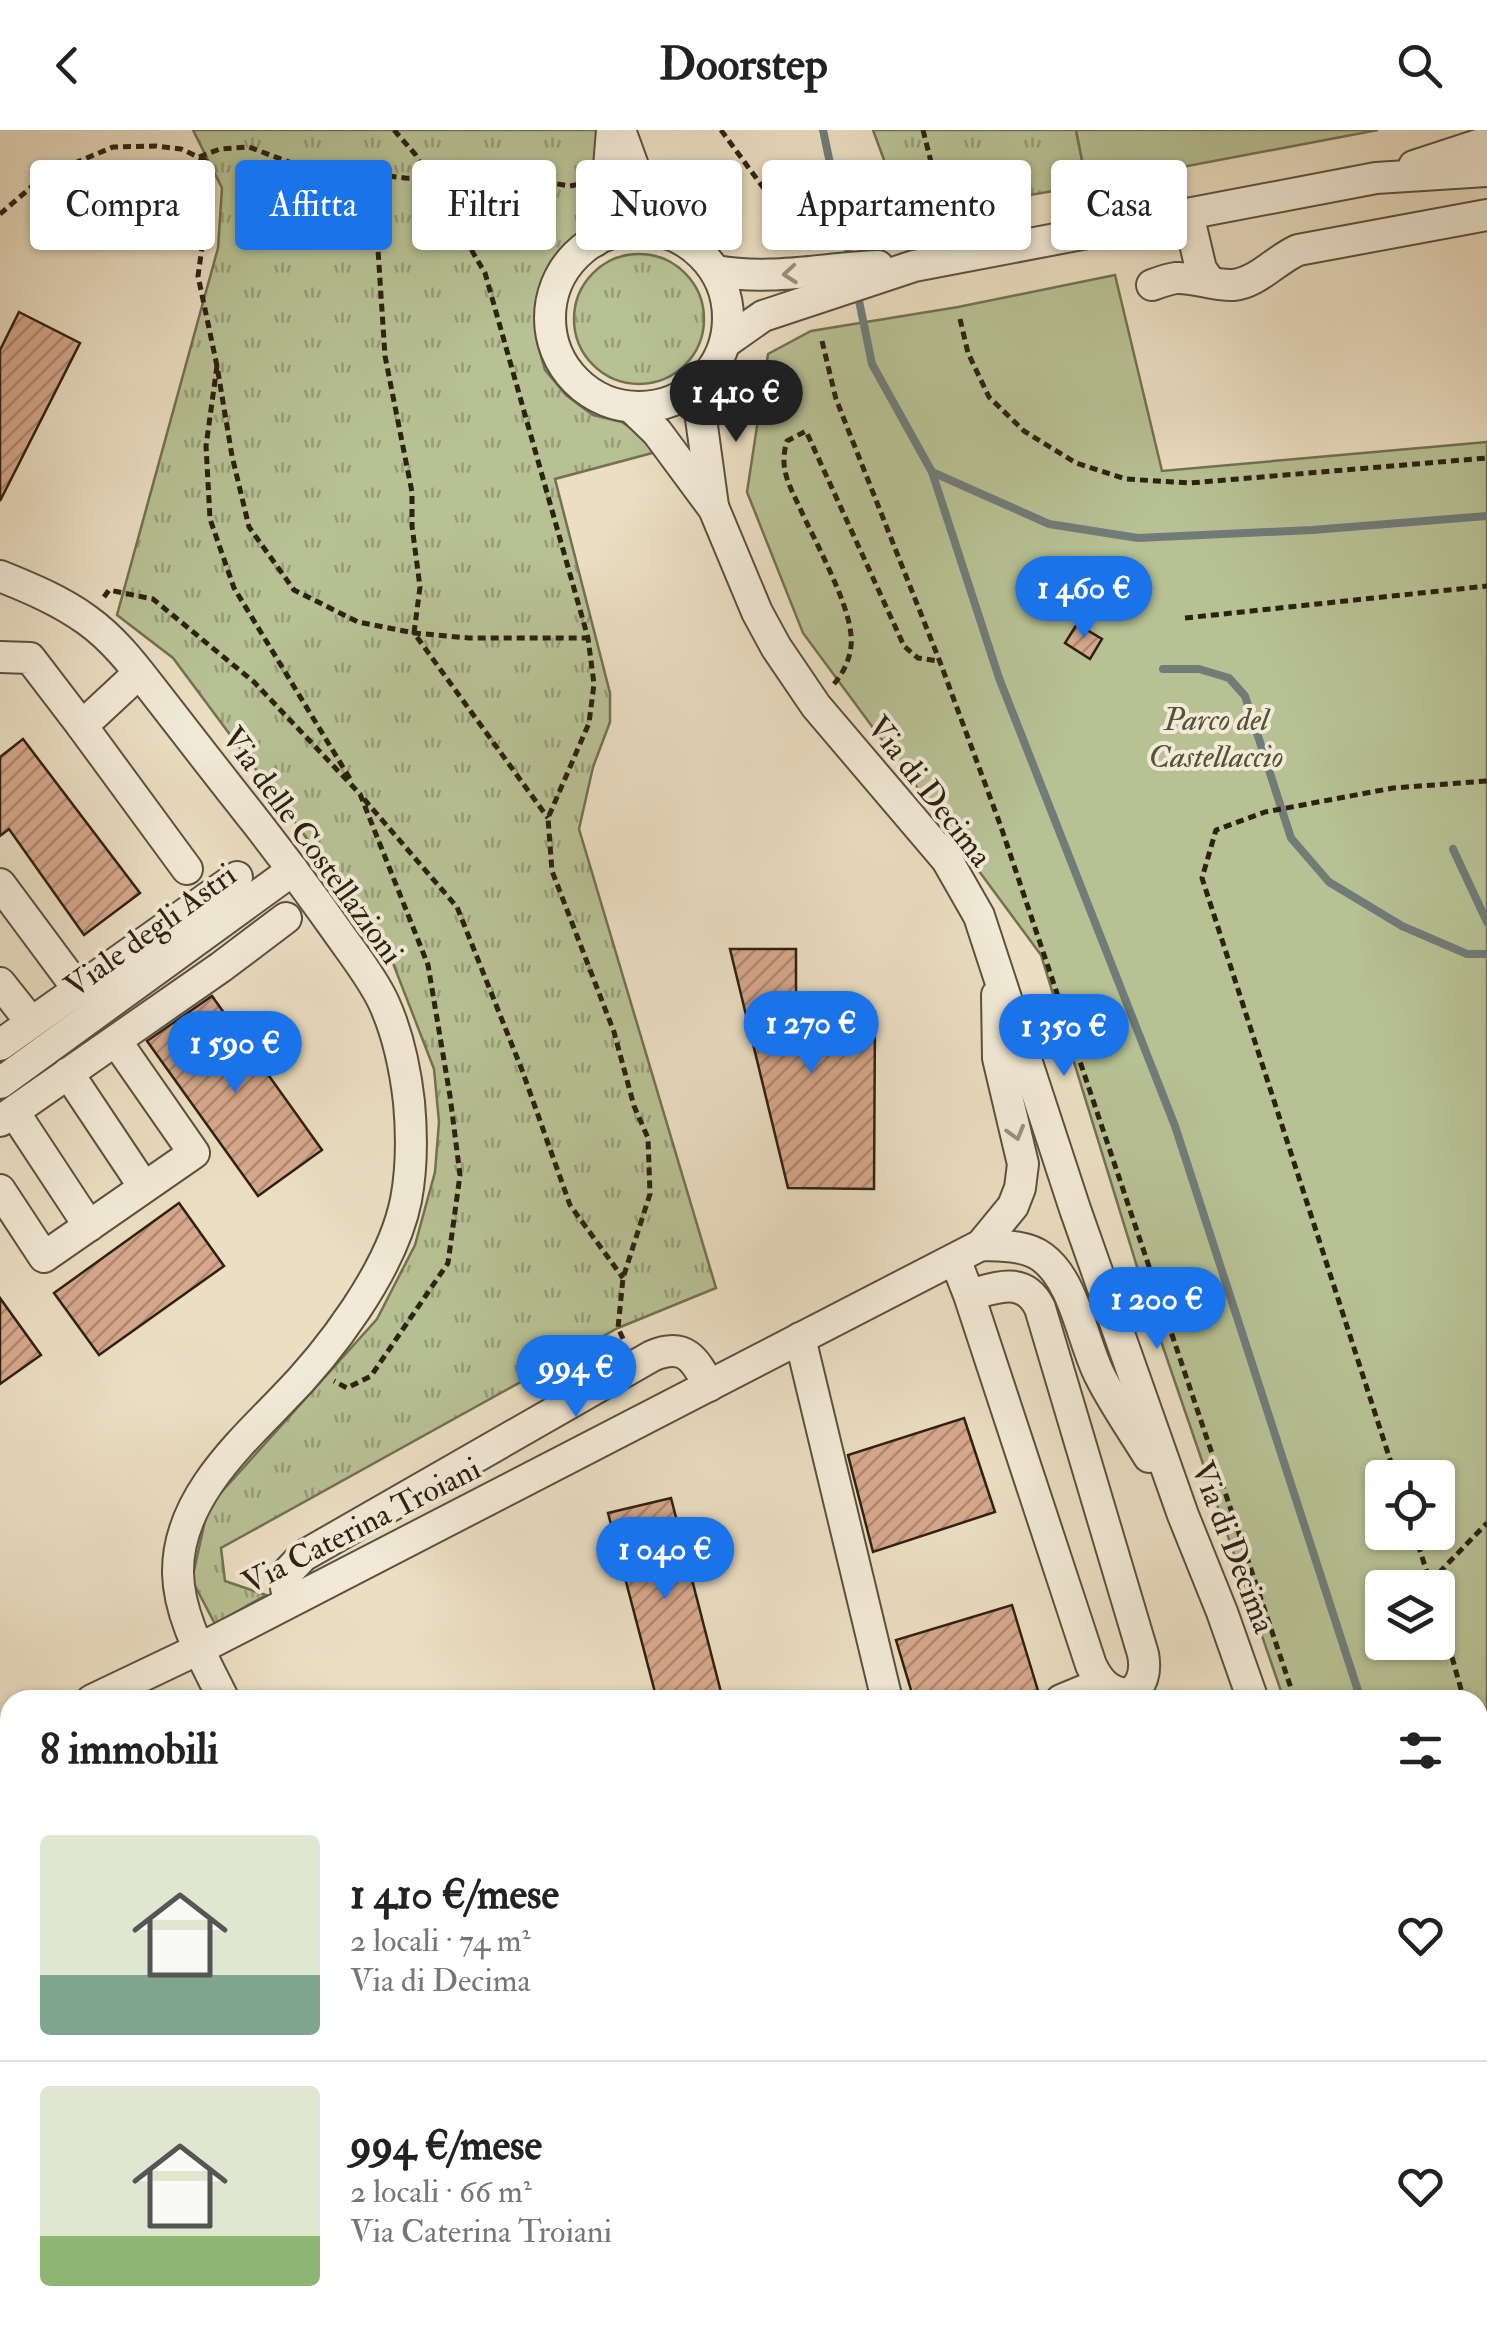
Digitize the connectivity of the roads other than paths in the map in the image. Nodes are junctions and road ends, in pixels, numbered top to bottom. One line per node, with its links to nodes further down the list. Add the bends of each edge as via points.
1 (612, 130): 4 (street)
2 (620, 130): 5 (street)
3 (1487, 142): 7 (street)
4 (610, 160)
5 (630, 160)
6 (1487, 171): 7 (street)
7 (1376, 178): 8 (street)
8 (1188, 214): 12 (street); 14 (street)
9 (1487, 215): 14 (street, via 1298,250 1248,281)
10 (583, 250): 18 (street, via 557,282 552,337 580,385)
11 (696, 250): 13 (street)
12 (925, 264): 13 (street, one-way to 13); 16 (street, via 776,310)
13 (726, 273): 16 (street, via 722,284)
14 (1210, 282): 15 (street, via 1182,278)
15 (1152, 285)
16 (737, 334): 17 (street)
17 (700, 385): 18 (street, via 659,406); 19 (street, Via di Decima)
18 (631, 408): 19 (street, Via di Decima, via 657,432)
19 (714, 510): 31 (street, Via di Decima, via 776,647 816,706 946,860 978,916)
20 (0, 576): 22 (street, Via delle Costellazioni, via 90,622)
21 (0, 656): 23 (street, via 30,658)
22 (139, 673): 23 (street); 25 (street, Via delle Costellazioni)
23 (82, 726): 24 (street)
24 (187, 869)
25 (293, 870): 28 (street, Viale degli Astri); 49 (street, Via delle Costellazioni, via 373,983 396,1033 406,1080 410,1172 396,1232 364,1294 312,1368 211,1480 188,1521 178,1577)
26 (237, 876): 28 (street)
27 (0, 884): 33 (street)
28 (217, 907): 30 (street); 33 (street, Viale degli Astri)
29 (286, 918): 30 (street)
30 (248, 946): 36 (street)
31 (997, 968): 43 (street, Via Caterina Troiani, one-way to 43, via 998,1058 1023,1164 1012,1206); 47 (street, Via di Decima)
32 (0, 983): 34 (street)
33 (74, 1004): 34 (street); 36 (street); 38 (street, Viale degli Astri)
34 (30, 1022): 35 (street)
35 (0, 1045)
36 (108, 1046): 37 (street); 40 (street, via 194,1153)
37 (68, 1073): 39 (street); 40 (street)
38 (0, 1082)
39 (7, 1116): 42 (street)
40 (144, 1187): 42 (street)
41 (0, 1190): 42 (street, via 44,1258)
42 (89, 1226)
43 (968, 1252): 44 (street); 45 (street, Via Caterina Troiani); 47 (street, via 1028,1250 1054,1268 1099,1375)
44 (969, 1295): 50 (street); 56 (street, via 1021,1288 1043,1316 1144,1663)
45 (800, 1338): 46 (street, Via Caterina Troiani); 53 (street)
46 (709, 1386): 48 (street, Via Caterina Troiani); 48 (street, via 690,1356 673,1350 652,1356 302,1556 286,1573)
47 (1183, 1515): 57 (street, Via di Decima)
48 (290, 1600): 49 (street, Via Caterina Troiani)
49 (199, 1649): 51 (street, Via Caterina Troiani); 52 (street, Via delle Costellazioni)
50 (1102, 1683): 54 (street); 55 (street)
51 (113, 1690)
52 (219, 1690)
53 (886, 1690)
54 (1085, 1690)
55 (1111, 1690)
56 (1134, 1690)
57 (1249, 1690)

